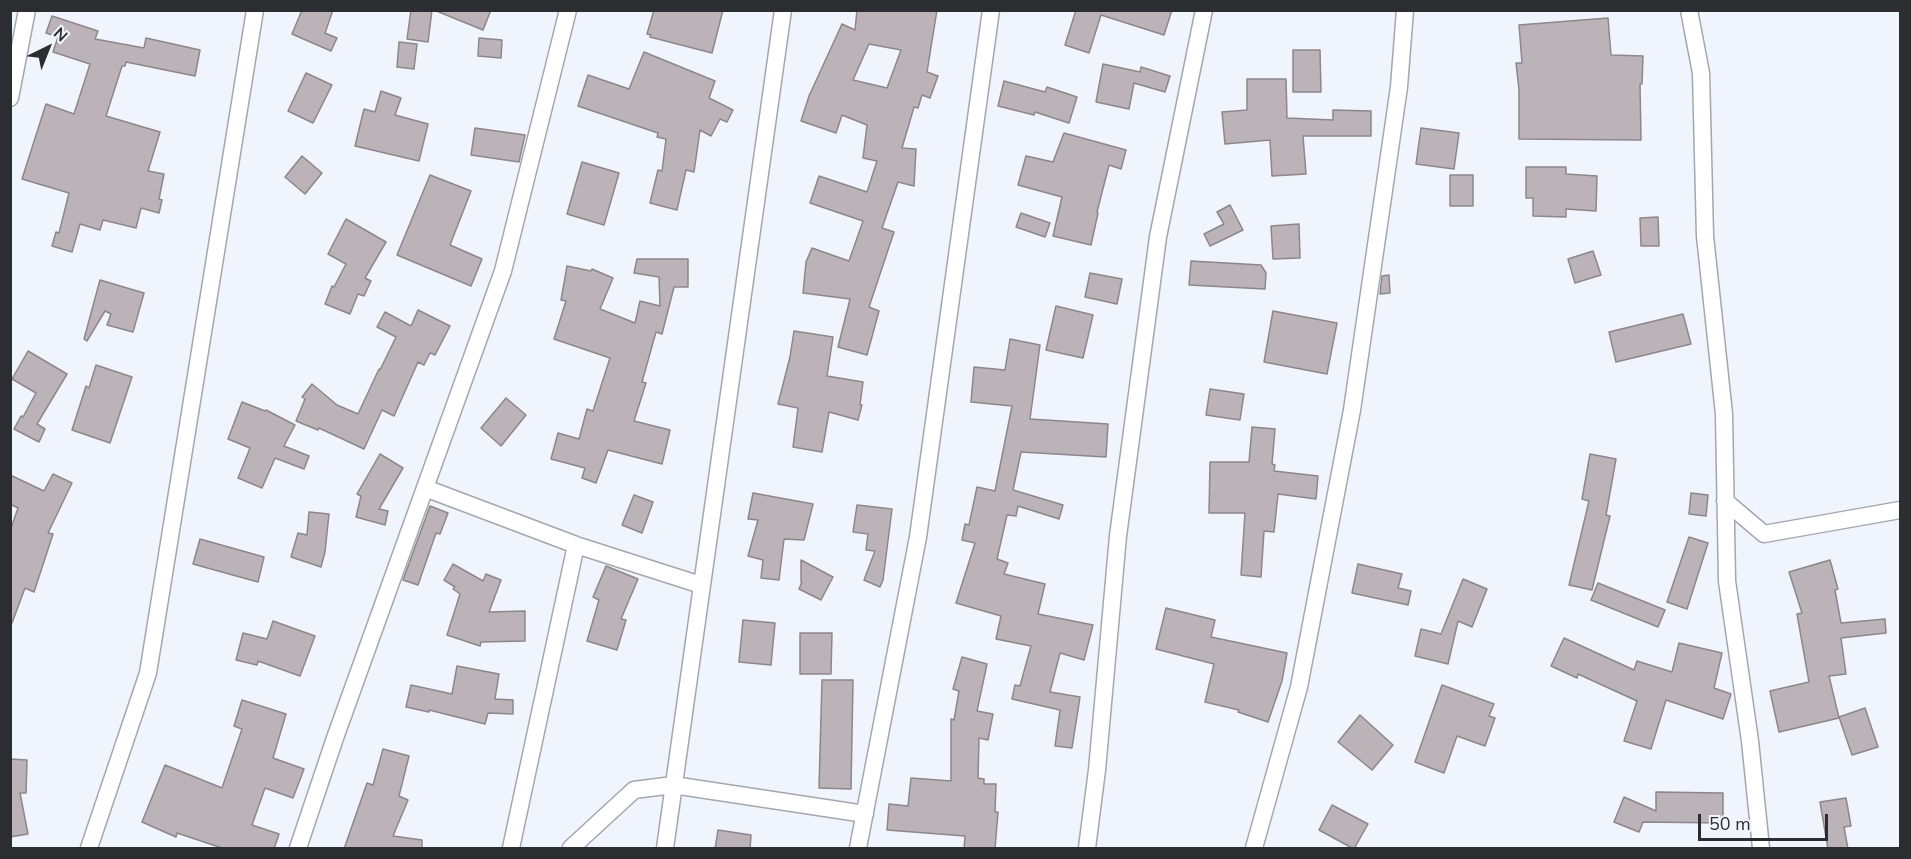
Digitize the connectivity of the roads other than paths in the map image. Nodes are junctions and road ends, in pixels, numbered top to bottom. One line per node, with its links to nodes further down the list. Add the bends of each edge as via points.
1 (27, 10): 9 (street)
2 (255, 10): 17 (street, via 148,673)
3 (568, 10): 10 (street, via 503,271)
4 (783, 10): 14 (street)
5 (992, 10): 16 (street, via 918,537)
6 (1204, 10): 23 (street, via 1158,237 1119,536)
7 (1405, 10): 24 (street, via 1399,87 1352,410 1299,687)
8 (1689, 10): 11 (street, via 1701,73 1705,236 1724,414)
9 (10, 98)
10 (425, 488): 13 (street); 18 (street)
11 (1725, 501): 12 (street, via 1764,534); 25 (street, via 1727,581)
12 (1900, 510)
13 (576, 545): 14 (street); 19 (street)
14 (701, 585): 15 (street)
15 (673, 785): 16 (street); 20 (street, via 634,790); 21 (street)
16 (865, 814): 22 (street)
17 (89, 849)
18 (298, 849)
19 (511, 849)
20 (571, 849)
21 (664, 849)
22 (858, 849)
23 (1086, 849)
24 (1254, 849)
25 (1761, 849)

